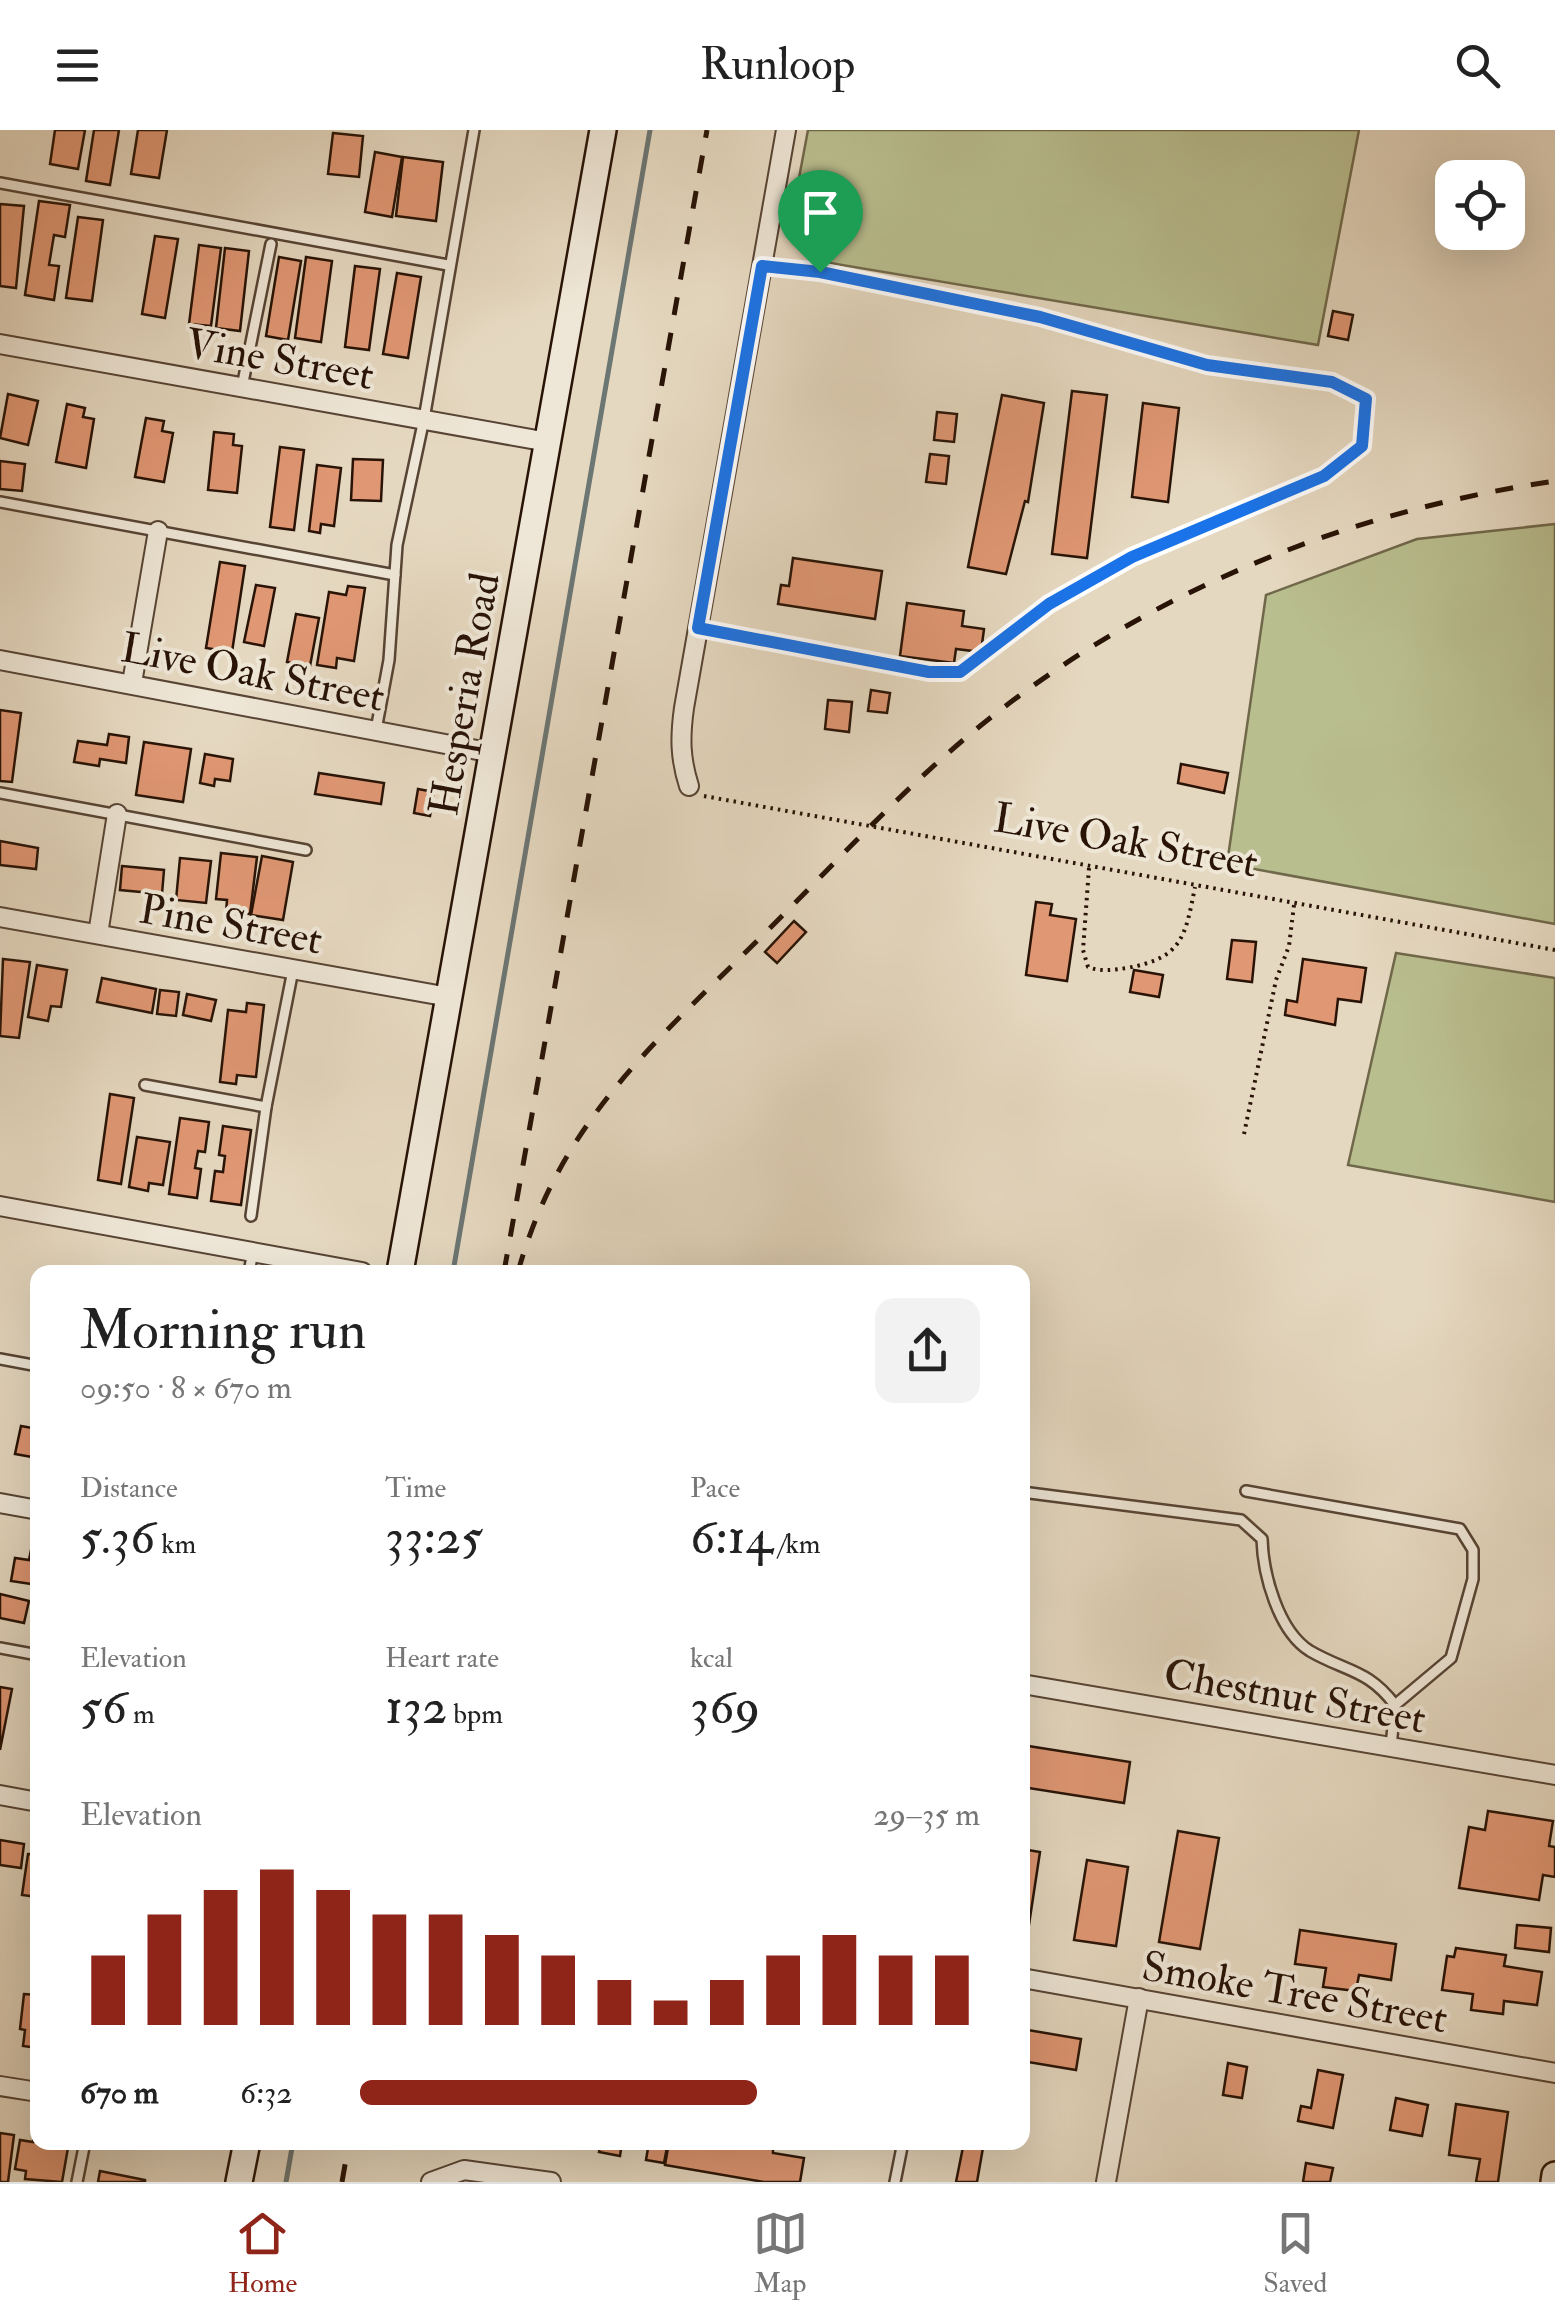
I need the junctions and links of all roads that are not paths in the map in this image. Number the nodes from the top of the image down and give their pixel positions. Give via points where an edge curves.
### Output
1 (474, 130) edge
2 (602, 130) edge
3 (786, 130) edge
4 (0, 182) edge
5 (271, 244) dead end
6 (448, 265) junction
7 (762, 266) junction
8 (0, 344) edge
9 (242, 386) junction
10 (424, 420) junction
11 (548, 442) junction
12 (0, 502) edge
13 (158, 531) junction
14 (394, 575) junction
15 (698, 628) junction
16 (0, 660) edge
17 (132, 683) junction
18 (376, 730) junction
19 (493, 753) junction
20 (690, 786) road end
21 (0, 794) edge
22 (117, 814) junction
23 (306, 850) dead end
24 (0, 917) edge
25 (98, 934) junction
26 (293, 970) junction
27 (450, 998) junction
28 (145, 1084) dead end
29 (266, 1107) junction
30 (0, 1206) edge
31 (252, 1216) dead end
32 (253, 1252) junction
33 (250, 1265) edge
34 (324, 1265) edge
35 (401, 1265) edge
36 (0, 1359) edge
37 (30, 1365) edge
38 (1246, 1490) dead end
39 (1030, 1493) edge
40 (0, 1503) edge
41 (30, 1509) edge
42 (0, 1648) edge
43 (30, 1654) edge
44 (1030, 1685) edge
45 (1395, 1705) junction
46 (1392, 1747) junction
47 (1555, 1775) edge
48 (0, 1795) edge
49 (30, 1801) edge
50 (1030, 1979) edge
51 (1139, 1998) junction
52 (1555, 2073) edge
53 (0, 2086) edge
54 (30, 2091) edge
55 (83, 2150) edge
56 (245, 2150) edge
57 (901, 2150) edge
58 (437, 2179) edge
59 (77, 2182) edge
60 (240, 2182) edge
61 (551, 2182) edge
62 (895, 2182) edge
63 (1106, 2182) edge

1 - 6 lane
2 - 11 main road, Hesperia Road
3 - 7 street
4 - 6 lane
5 - 9 lane
6 - 10 lane
7 - 15 street
7 - 15 lane via 1040,317 1207,365 1332,382 1366,399 1362,446 1324,476 1132,557 1049,604 960,672 929,672
8 - 9 street, Vine Street
9 - 10 street, Vine Street
10 - 11 street, Vine Street
10 - 14 lane
11 - 19 main road, Hesperia Road
12 - 13 lane
13 - 14 lane
13 - 17 street
14 - 18 lane
15 - 20 street via 680,740
16 - 17 street, Live Oak Street
17 - 18 street, Live Oak Street
18 - 19 street, Live Oak Street
19 - 27 main road, Hesperia Road
21 - 22 lane
22 - 23 lane
22 - 25 street
24 - 25 street, Pine Street
25 - 26 street, Pine Street
26 - 27 street, Pine Street
26 - 29 lane
27 - 35 main road, Hesperia Road
28 - 29 lane
29 - 31 lane
30 - 32 street
32 - 33 lane
32 - 34 street
36 - 37 lane
38 - 45 lane via 1460,1529 1473,1550 1473,1578 1451,1658
39 - 45 lane via 1241,1520 1262,1538 1263,1563 1292,1637 1378,1682
40 - 41 street
42 - 43 lane
44 - 46 street, Chestnut Street
45 - 46 lane
46 - 47 street, Chestnut Street
48 - 49 street
50 - 51 street, Smoke Tree Street
51 - 52 street, Smoke Tree Street
51 - 63 street
53 - 54 street
55 - 59 lane
56 - 60 main road
57 - 62 lane
58 - 61 street via 480,2170

